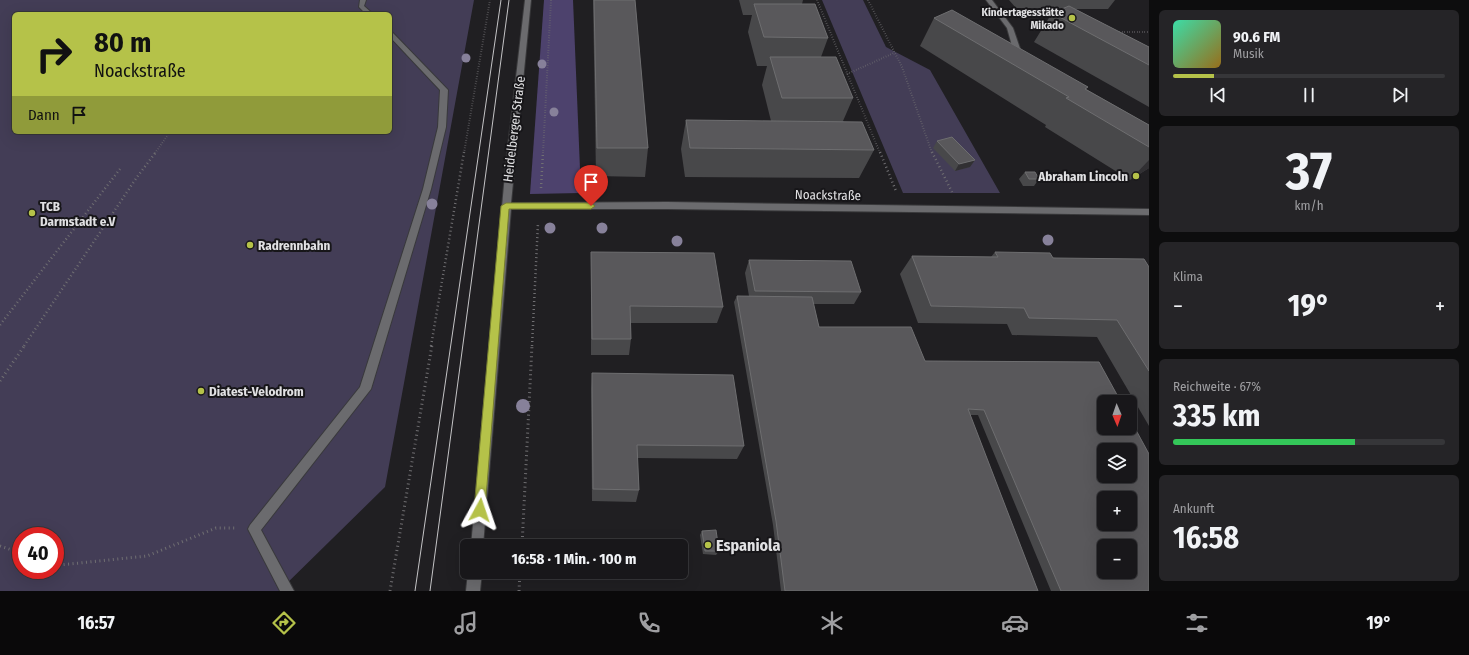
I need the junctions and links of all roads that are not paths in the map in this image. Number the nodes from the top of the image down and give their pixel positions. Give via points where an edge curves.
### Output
1 (363, 0) edge
2 (528, 0) edge
3 (989, 0) edge
4 (368, 12) edge
5 (392, 35) edge
6 (1009, 58) edge
7 (506, 206) junction
8 (1149, 212) edge
9 (478, 539) edge
10 (474, 579) edge
11 (287, 591) edge
12 (473, 591) edge

1 - 4 street via 361,6
2 - 7 street, Heidelberger Straße
3 - 6 street via 1010,28 1022,66
5 - 11 street via 444,90 442,127 427,189 365,389 254,529
7 - 8 street, Noackstraße via 727,206
7 - 9 street, Heidelberger Straße
10 - 12 street

